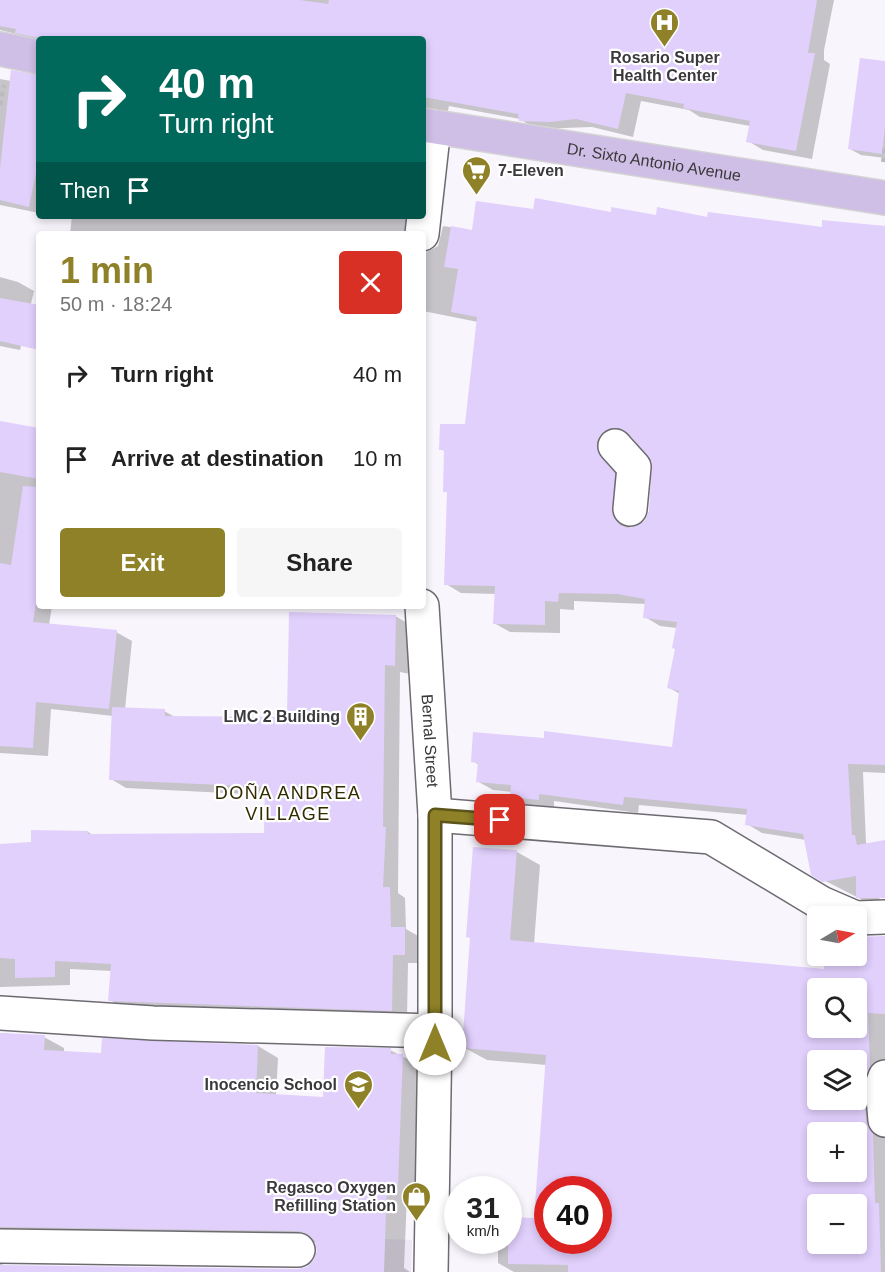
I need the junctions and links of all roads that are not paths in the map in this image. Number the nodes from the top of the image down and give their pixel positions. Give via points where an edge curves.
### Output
1 (0, 50) edge
2 (36, 56) edge
3 (429, 126) edge
4 (426, 172) edge
5 (885, 198) edge
6 (615, 446) dead end
7 (630, 509) dead end
8 (422, 609) edge
9 (435, 815) junction
10 (828, 906) edge
11 (885, 917) edge
12 (867, 918) edge
13 (0, 1013) edge
14 (435, 1031) junction
15 (885, 1077) edge
16 (885, 1120) edge
17 (0, 1246) edge
18 (298, 1250) dead end
19 (431, 1272) edge

1 - 2 main road
3 - 4 street
3 - 5 main road, Dr. Sixto Antonio Avenue
6 - 7 street via 634,467
8 - 9 street, Bernal Street
9 - 10 street via 711,837
9 - 14 street, Bernal Street
11 - 12 street
13 - 14 street via 153,1023
14 - 19 street, Bernal Street
15 - 16 street
17 - 18 street

